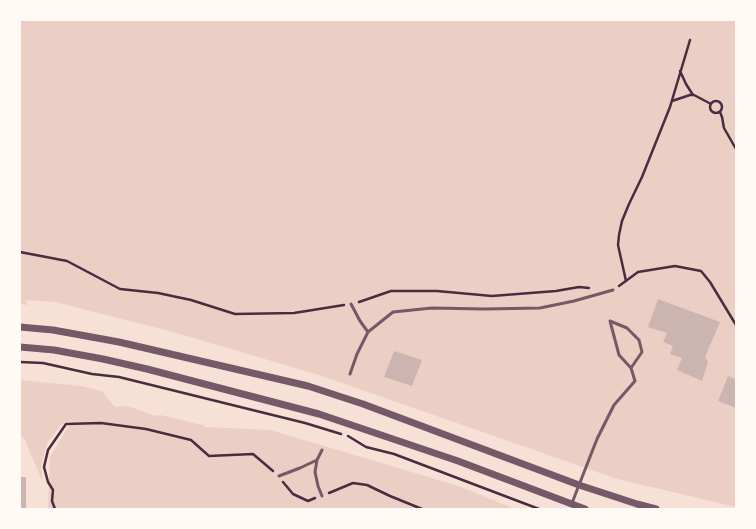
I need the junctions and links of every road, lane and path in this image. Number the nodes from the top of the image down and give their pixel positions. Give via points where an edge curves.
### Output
1 (690, 40) dead end
2 (680, 71) junction
3 (694, 95) junction
4 (672, 101) junction
5 (711, 104) junction
6 (720, 112) junction
7 (736, 149) edge
8 (20, 252) edge
9 (626, 281) junction
10 (593, 288) dead end
11 (613, 290) joint
12 (351, 304) junction
13 (736, 325) edge
14 (20, 326) edge
15 (368, 332) junction
16 (20, 347) edge
17 (20, 362) edge
18 (630, 368) junction
19 (350, 374) dead end
20 (322, 450) dead end
21 (317, 460) junction
22 (279, 476) junction
23 (579, 485) junction
24 (322, 496) junction
25 (571, 504) junction
26 (55, 509) edge
27 (422, 509) edge
28 (539, 509) edge
29 (585, 509) edge
30 (656, 509) edge

1 - 2 path
2 - 3 path
2 - 4 path
3 - 4 path
3 - 5 path
4 - 9 path via 622,221 618,245
5 - 6 path via 712,112
5 - 6 path via 714,101 720,102
6 - 7 path via 724,128
8 - 12 path via 67,262 120,288 192,300 235,314 294,313
9 - 11 path
9 - 13 path via 638,272 675,266 701,271
10 - 12 path via 580,287 492,296 437,291 391,291
11 - 15 lane via 540,308 432,308 393,312
12 - 15 lane
14 - 23 street via 119,342 308,386
15 - 19 lane
16 - 25 street via 103,359 320,414 458,461
17 - 28 path via 43,363 119,377 305,423 348,436 366,447 394,454
18 - 18 lane via 619,355 610,321 627,328 639,340 642,352
18 - 23 lane via 635,381 614,405
20 - 21 lane
21 - 22 lane
21 - 24 lane via 315,472
22 - 24 path via 293,494 308,501
22 - 26 path via 253,454 209,456 191,440 146,429 100,423 66,424 48,450 44,467 53,490 52,501
23 - 25 lane
23 - 30 street
24 - 27 path via 353,484 360,484
25 - 29 street

